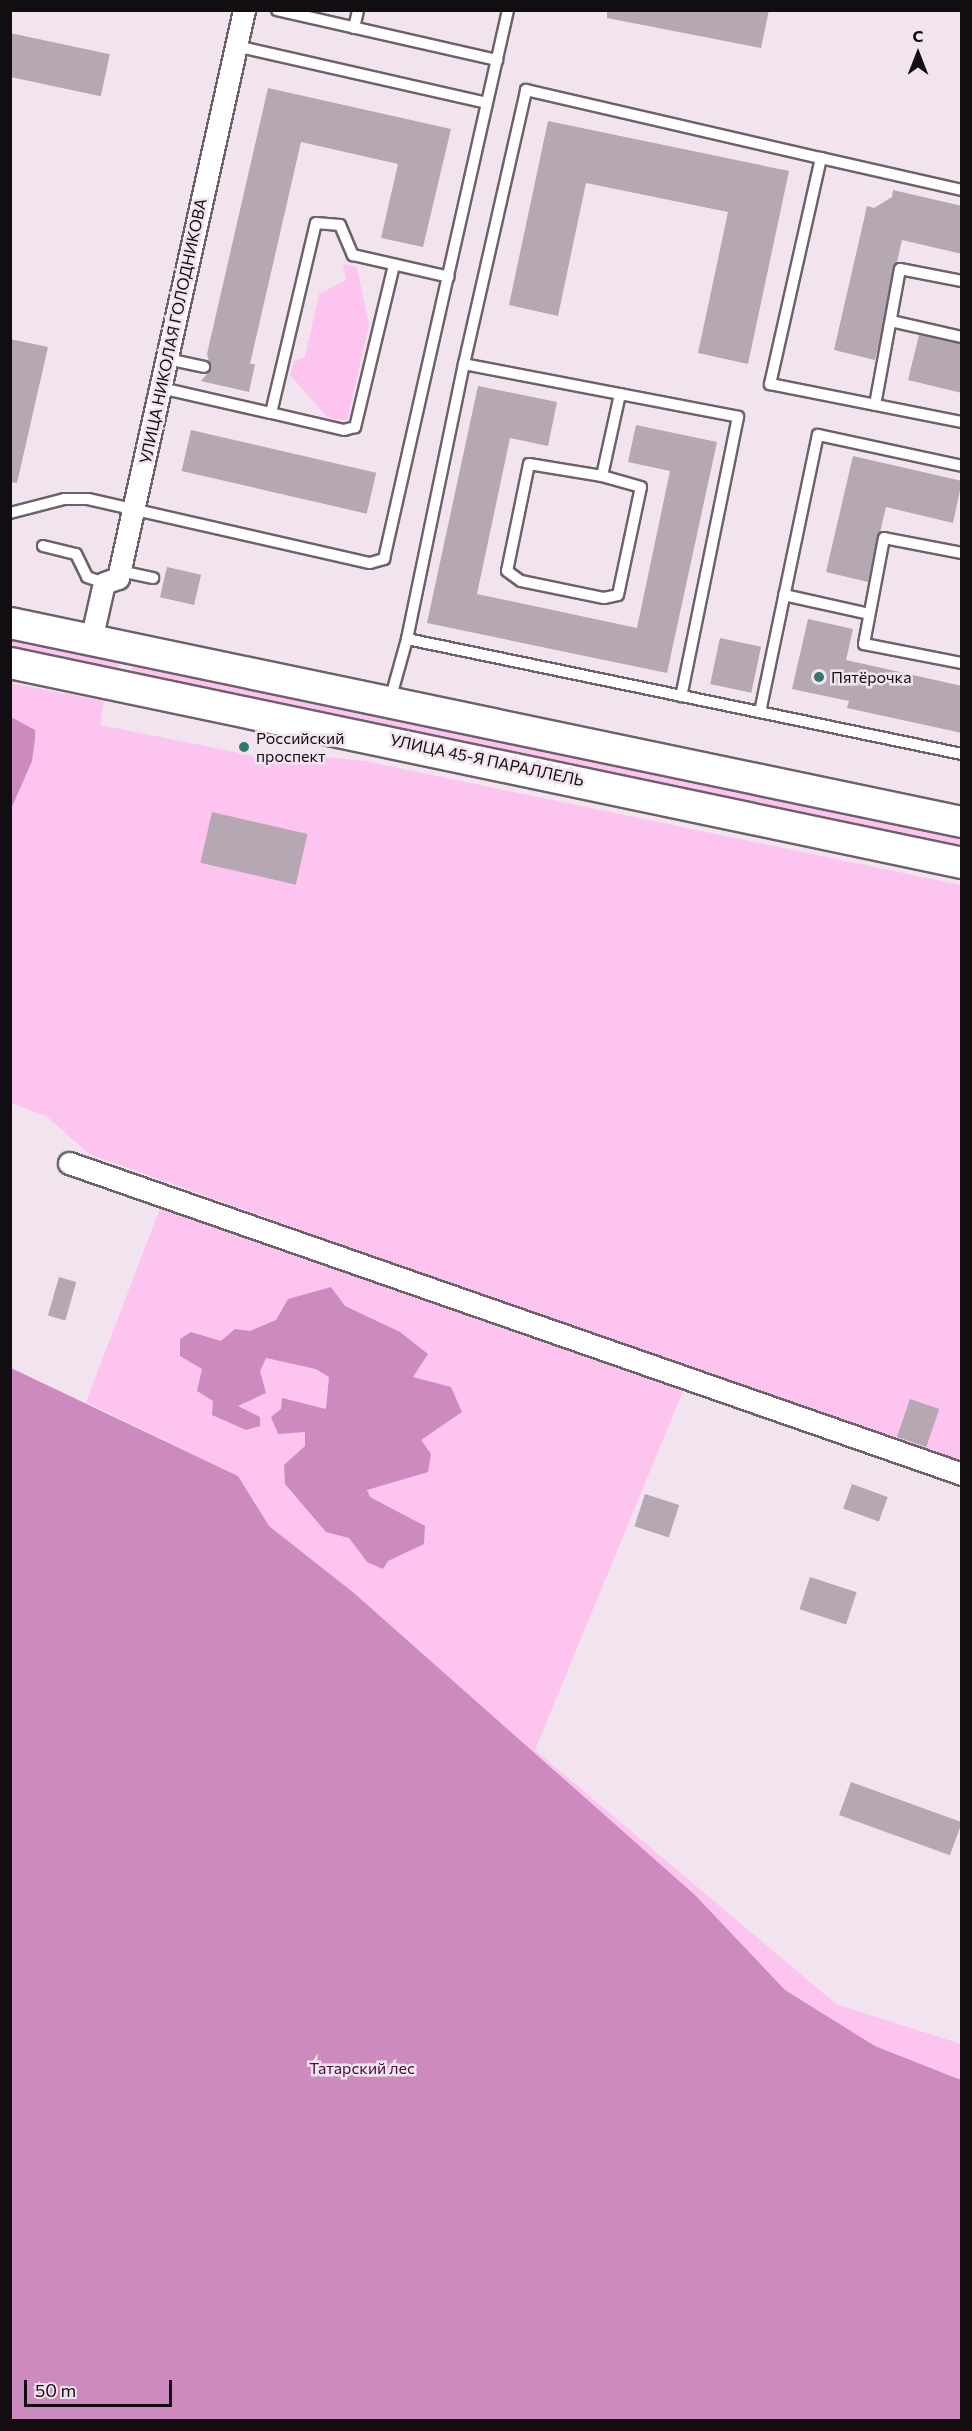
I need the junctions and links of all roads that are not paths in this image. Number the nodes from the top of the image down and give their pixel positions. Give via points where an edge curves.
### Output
1 (244, 10) edge
2 (277, 10) edge
3 (358, 10) edge
4 (508, 10) edge
5 (354, 28) junction
6 (236, 46) junction
7 (497, 60) junction
8 (487, 103) junction
9 (821, 158) junction
10 (962, 190) edge
11 (394, 265) junction
12 (449, 277) junction
13 (962, 281) edge
14 (891, 321) junction
15 (962, 337) edge
16 (167, 359) junction
17 (464, 364) junction
18 (204, 368) dead end
19 (161, 388) junction
20 (620, 394) junction
21 (874, 405) junction
22 (272, 413) junction
23 (962, 422) edge
24 (962, 466) edge
25 (602, 476) junction
26 (134, 509) junction
27 (10, 513) edge
28 (962, 538) edge
29 (43, 546) dead end
30 (960, 552) edge
31 (112, 577) junction
32 (153, 579) dead end
33 (784, 595) junction
34 (869, 614) junction
35 (10, 623) edge
36 (407, 639) junction
37 (91, 640) junction
38 (10, 663) edge
39 (962, 663) edge
40 (681, 696) junction
41 (389, 701) junction
42 (760, 712) junction
43 (962, 754) edge
44 (962, 822) edge
45 (962, 862) edge
46 (69, 1163) dead end
47 (962, 1474) edge

1 - 6 street, УЛИЦА НИКОЛАЯ ГОЛОДНИКОВА
2 - 5 lane
3 - 5 lane
4 - 7 lane
5 - 7 lane
6 - 8 lane
6 - 16 street, УЛИЦА НИКОЛАЯ ГОЛОДНИКОВА
7 - 8 lane
8 - 12 lane
9 - 10 lane
9 - 17 lane via 526,90
9 - 21 lane via 771,384
11 - 12 lane
11 - 22 lane via 355,427 344,430
11 - 22 lane via 353,255 340,225 316,223
12 - 26 lane via 384,559 370,563
13 - 14 lane via 900,268
14 - 15 lane
14 - 21 lane
16 - 18 lane
16 - 19 street, УЛИЦА НИКОЛАЯ ГОЛОДНИКОВА
17 - 20 lane
17 - 36 lane
19 - 22 lane
19 - 26 street, УЛИЦА НИКОЛАЯ ГОЛОДНИКОВА
20 - 25 lane
20 - 40 lane via 738,417
21 - 23 lane
24 - 33 lane via 818,435
25 - 25 lane via 641,488 618,595 604,598 521,581 507,571 529,464
26 - 27 lane via 75,498
26 - 31 street, УЛИЦА НИКОЛАЯ ГОЛОДНИКОВА
28 - 30 lane
29 - 31 lane via 76,554 87,577
30 - 34 lane via 884,538
31 - 32 lane
31 - 37 street, УЛИЦА НИКОЛАЯ ГОЛОДНИКОВА
33 - 34 lane
33 - 42 lane
34 - 39 lane via 864,644
35 - 37 main road
36 - 40 lane
36 - 41 lane
37 - 41 main road
38 - 45 main road, УЛИЦА 45-Я ПАРАЛЛЕЛЬ
40 - 42 lane
41 - 44 main road
42 - 43 lane
46 - 47 street

